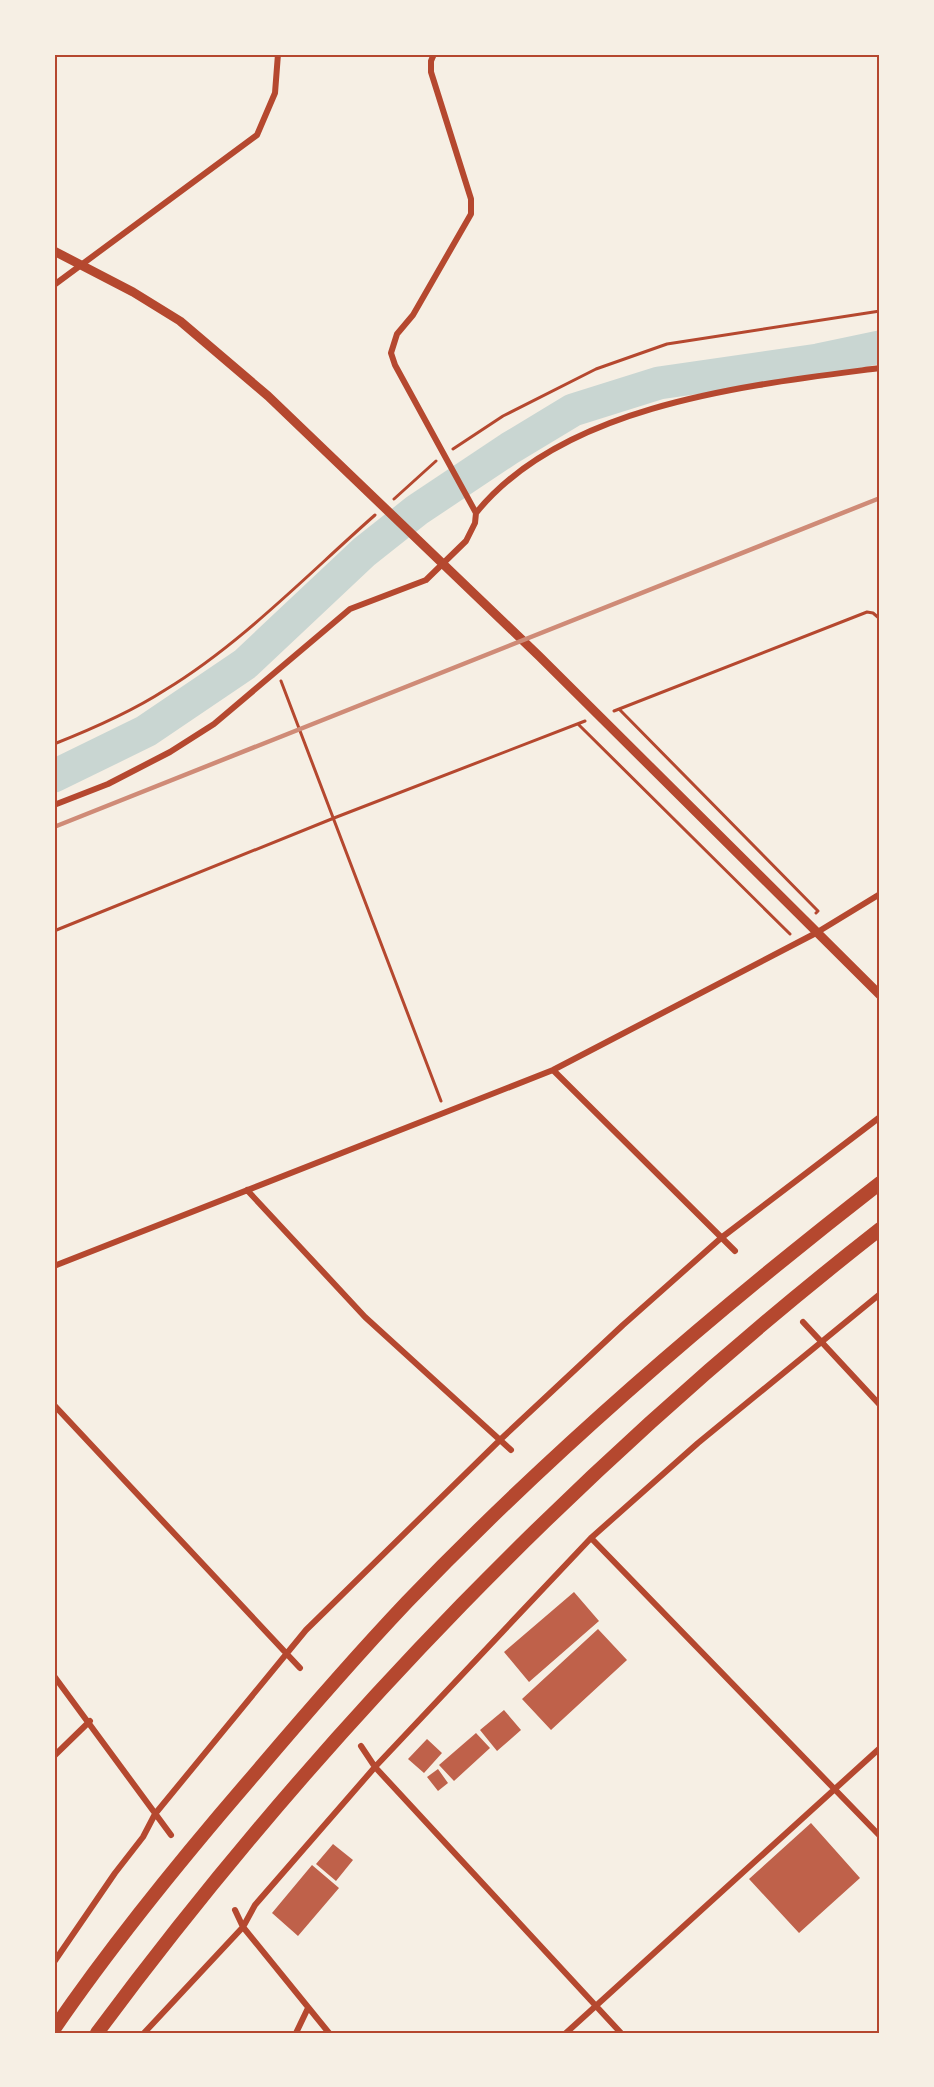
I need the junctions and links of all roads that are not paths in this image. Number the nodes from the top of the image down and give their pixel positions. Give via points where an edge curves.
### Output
1 (278, 54) edge
2 (434, 54) edge
3 (54, 251) edge
4 (82, 266) junction
5 (54, 285) edge
6 (880, 368) edge
7 (476, 513) junction
8 (54, 806) edge
9 (880, 894) edge
10 (816, 933) junction
11 (880, 995) edge
12 (553, 1070) junction
13 (880, 1117) edge
14 (880, 1183) edge
15 (247, 1190) junction
16 (880, 1229) edge
17 (721, 1238) junction
18 (735, 1251) dead end
19 (54, 1266) edge
20 (880, 1294) edge
21 (802, 1322) dead end
22 (820, 1342) junction
23 (54, 1405) edge
24 (880, 1405) edge
25 (501, 1439) junction
26 (511, 1450) dead end
27 (591, 1538) junction
28 (286, 1652) junction
29 (300, 1668) dead end
30 (54, 1676) edge
31 (90, 1721) junction
32 (361, 1746) dead end
33 (880, 1748) edge
34 (54, 1756) edge
35 (375, 1767) junction
36 (835, 1790) junction
37 (155, 1814) junction
38 (171, 1835) dead end
39 (880, 1836) edge
40 (236, 1910) dead end
41 (243, 1927) junction
42 (54, 1962) edge
43 (595, 2005) junction
44 (308, 2008) junction
45 (54, 2029) edge
46 (97, 2033) edge
47 (144, 2033) edge
48 (296, 2033) edge
49 (329, 2033) edge
50 (566, 2033) edge
51 (621, 2033) edge

1 - 4 street via 275,93 257,135
2 - 7 street via 431,72 471,199 471,214 413,315 397,334 391,353
3 - 4 street
4 - 5 street
4 - 10 street via 180,321 268,396 539,657
6 - 7 street via 709,394 603,426 523,468 493,492
7 - 8 street via 466,542 426,579 350,609 214,724 170,752
9 - 10 street
10 - 11 street
10 - 12 street
12 - 15 street
12 - 17 street
13 - 17 street
14 - 45 highway via 689,1338 526,1484 407,1602 134,1918
15 - 19 street
15 - 25 street via 365,1317
16 - 46 highway via 713,1367 553,1513 433,1633 247,1840
17 - 18 street
17 - 25 street
20 - 22 street
21 - 22 street
22 - 24 street
22 - 27 street
23 - 28 street
25 - 26 street
25 - 28 street
27 - 35 street
27 - 36 street
28 - 29 street
28 - 37 street
30 - 31 street
31 - 34 street
31 - 37 street
32 - 35 street
33 - 36 street
35 - 41 street via 255,1905
35 - 43 street
36 - 39 street
36 - 43 street
37 - 38 street
37 - 42 street via 143,1837
40 - 41 street
41 - 44 street
41 - 47 street
43 - 50 street
43 - 51 street
44 - 48 street
44 - 49 street

